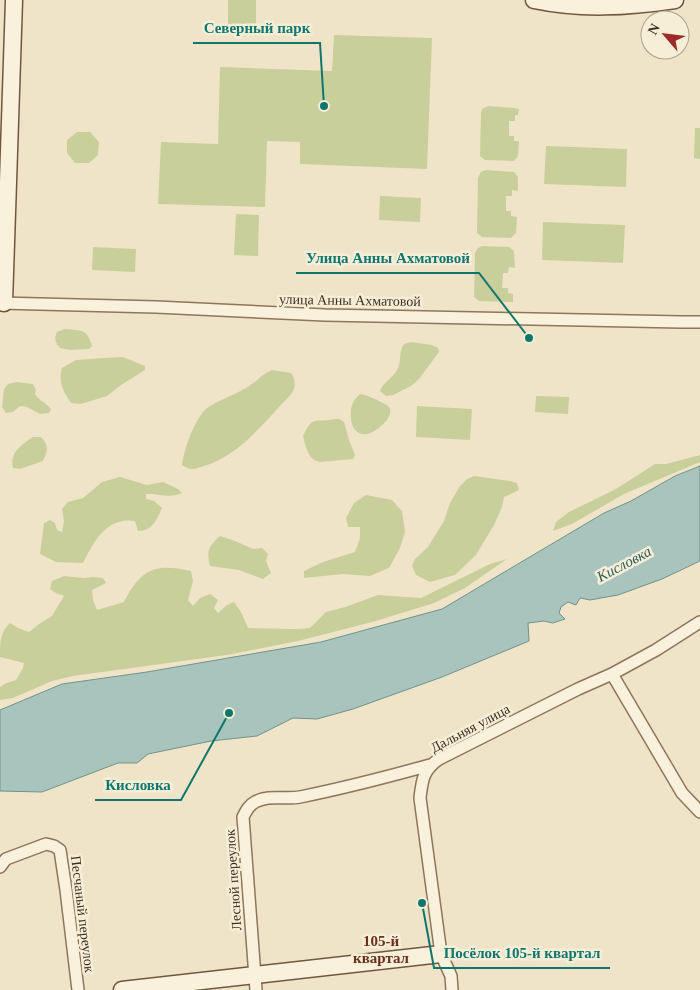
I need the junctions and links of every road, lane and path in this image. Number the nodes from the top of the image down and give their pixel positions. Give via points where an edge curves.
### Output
1 (14, 0) edge
2 (534, 0) edge
3 (674, 0) edge
4 (2, 303) edge
5 (700, 322) edge
6 (700, 622) edge
7 (612, 674) junction
8 (430, 765) junction
9 (700, 812) edge
10 (0, 867) edge
11 (441, 954) junction
12 (255, 982) edge
13 (78, 990) edge
14 (122, 990) edge
15 (452, 990) edge

1 - 4 street
2 - 3 street via 603,6
4 - 5 street, улица Анны Ахматовой via 325,316
6 - 7 street, Дальняя улица
7 - 8 street, Дальняя улица via 578,688
7 - 9 street via 682,793
8 - 11 street, Дальняя улица via 420,798
8 - 12 street, Лесной переулок via 297,798 267,798 254,802 246,810 243,823
10 - 13 street, Песчаный переулок via 6,859 46,844 60,850
11 - 12 street
11 - 15 street, Дальняя улица via 451,976
12 - 14 street

